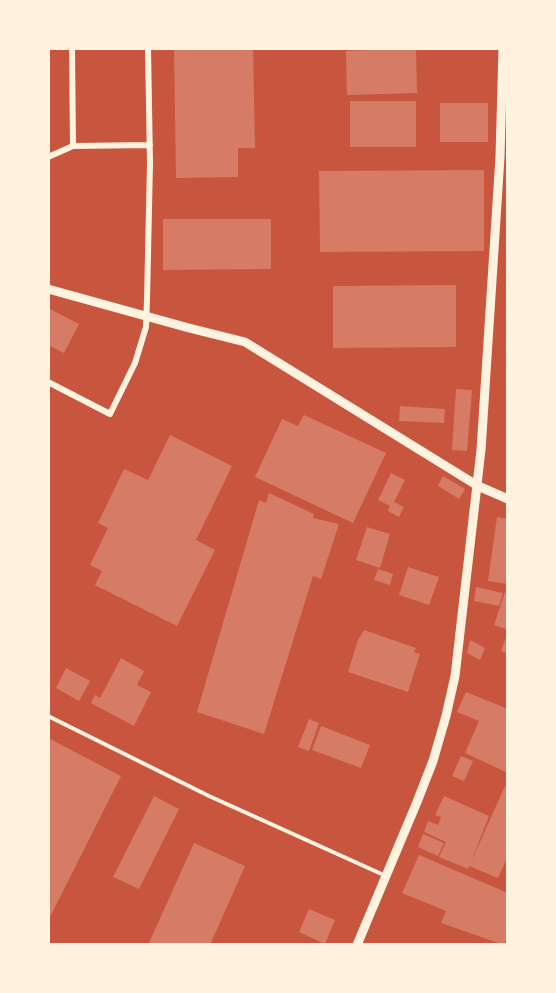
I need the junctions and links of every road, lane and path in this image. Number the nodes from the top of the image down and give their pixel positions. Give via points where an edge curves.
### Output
1 (72, 48) edge
2 (148, 48) edge
3 (503, 48) edge
4 (150, 145) junction
5 (73, 146) junction
6 (48, 157) edge
7 (48, 289) edge
8 (146, 316) junction
9 (48, 382) edge
10 (478, 486) junction
11 (508, 499) edge
12 (48, 716) edge
13 (386, 876) junction
14 (357, 945) edge

1 - 5 street
2 - 4 street
3 - 10 street via 500,157
4 - 5 street
4 - 8 street
5 - 6 street
7 - 8 street
8 - 9 street via 135,363 110,414
8 - 10 street via 245,342
10 - 11 street
10 - 13 street via 455,676 446,716 433,761
12 - 13 lane via 209,796
13 - 14 street

